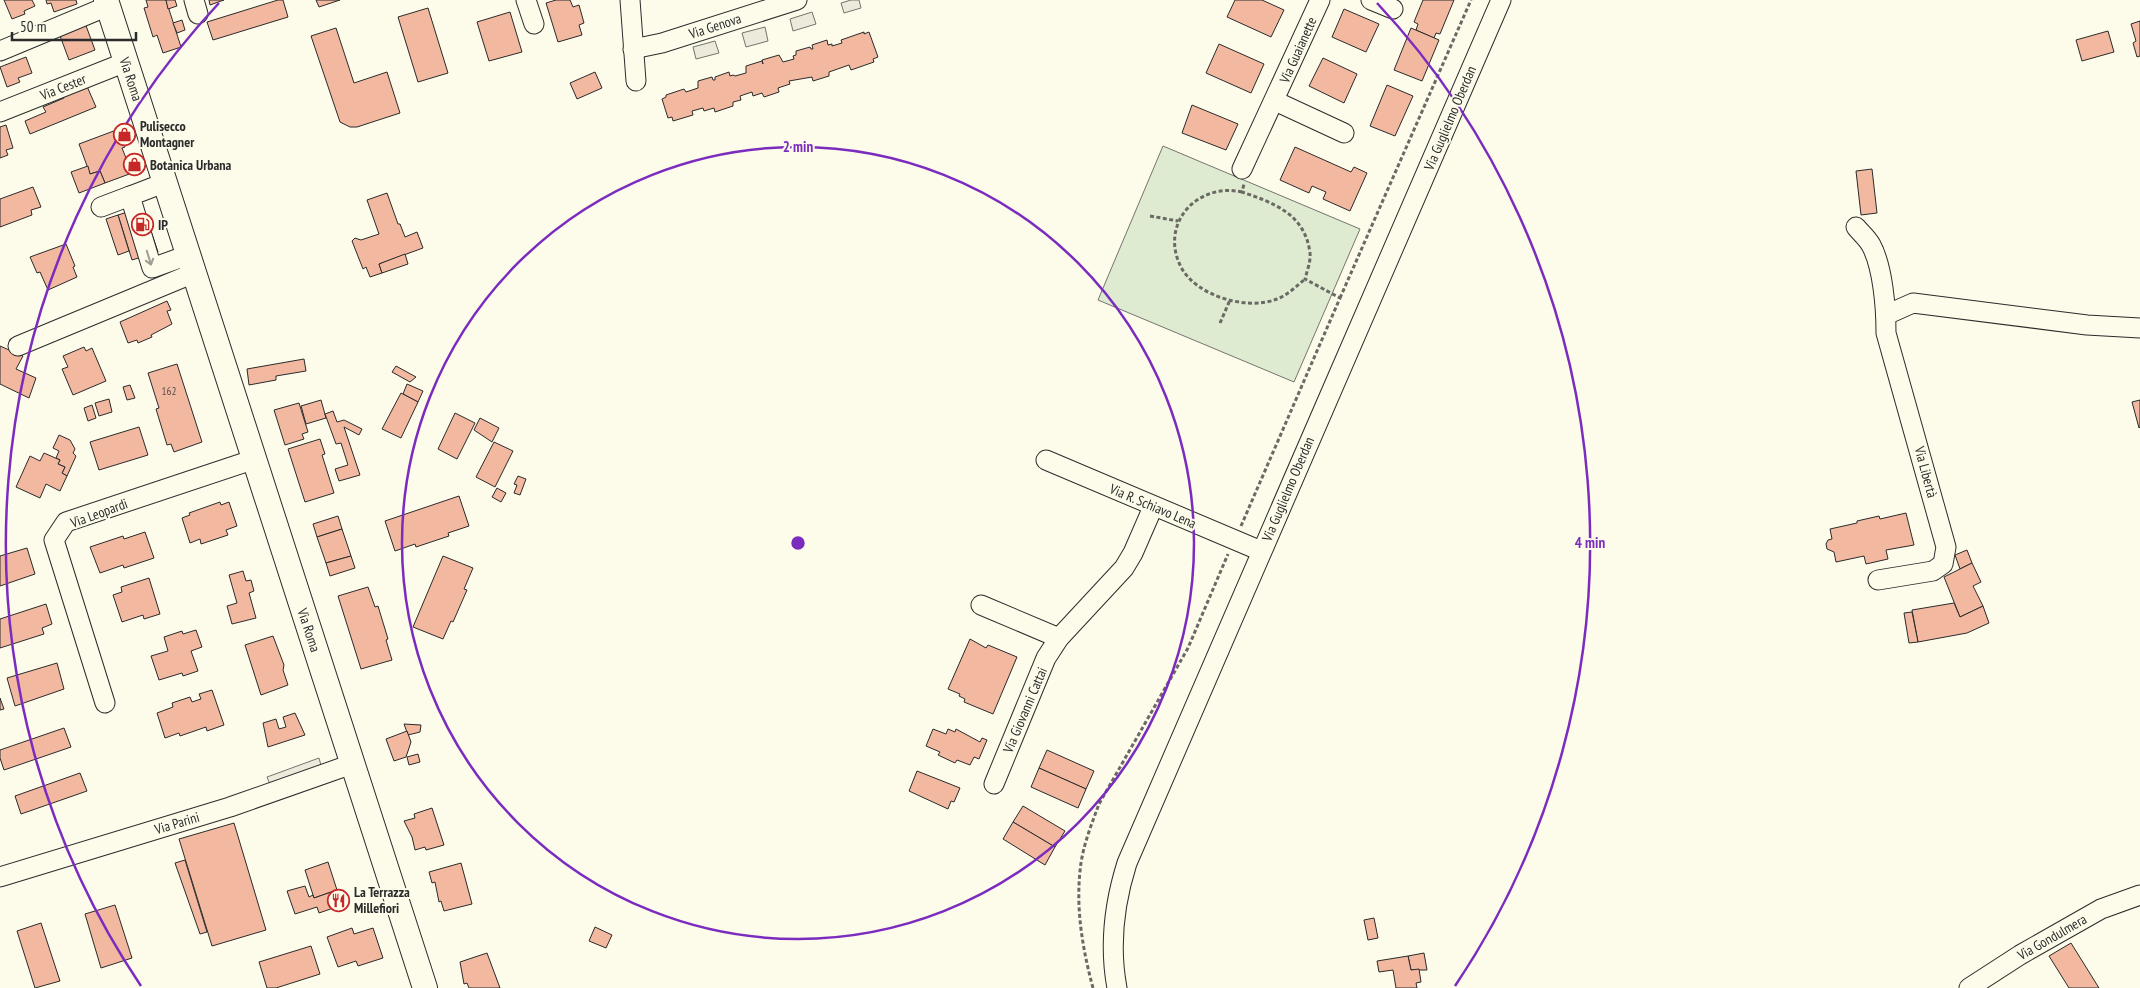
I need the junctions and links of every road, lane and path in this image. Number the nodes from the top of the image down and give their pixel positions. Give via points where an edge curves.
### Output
1 (526, 0) edge
2 (630, 0) edge
3 (797, 0) edge
4 (1320, 0) edge
5 (1371, 0) edge
6 (1471, 0) edge
7 (1501, 0) edge
8 (107, 3) edge
9 (1393, 9) dead end
10 (534, 24) dead end
11 (634, 49) junction
12 (0, 51) edge
13 (126, 62) junction
14 (636, 81) dead end
15 (1275, 101) junction
16 (0, 112) edge
17 (1344, 133) dead end
18 (1242, 169) joint
19 (164, 183) junction
20 (1242, 192) junction
21 (130, 196) junction
22 (101, 207) dead end
23 (1150, 216) dead end
24 (1178, 222) junction
25 (1856, 227) dead end
26 (191, 264) junction
27 (1305, 279) junction
28 (1340, 298) junction
29 (1230, 300) junction
30 (1886, 315) junction
31 (1220, 323) dead end
32 (2140, 328) edge
33 (18, 346) dead end
34 (255, 459) junction
35 (1046, 460) dead end
36 (1153, 506) junction
37 (1234, 541) junction
38 (1261, 551) junction
39 (1878, 580) dead end
40 (981, 605) dead end
41 (1060, 638) junction
42 (105, 703) dead end
43 (352, 764) junction
44 (994, 784) dead end
45 (0, 877) edge
46 (2140, 895) edge
47 (425, 988) edge
48 (1093, 988) edge
49 (1117, 988) edge
50 (1969, 988) edge

1 - 10 street
2 - 11 street
3 - 11 street, Via Genova
4 - 15 street, Via Guaianette
5 - 9 street
6 - 28 path
7 - 38 street, Via Guglielmo Oberdan
8 - 12 street
8 - 13 main road, Via Roma
11 - 14 street
13 - 16 street, Via Cester
13 - 19 main road, Via Roma
15 - 17 street, Via Guaianette
15 - 18 street, Via Guaianette
18 - 20 path via 1245,180
19 - 21 street
19 - 26 main road, Via Roma
20 - 24 path via 1217,191 1199,197
20 - 27 path via 1289,212 1302,229 1310,254
21 - 22 street
21 -> 26 street via 152,268
23 - 24 path
24 - 29 path via 1176,250 1182,268 1196,284
25 - 30 street, Via Libertà via 1870,244 1877,260
26 - 33 street
26 - 34 main road, Via Roma
27 - 28 path
27 - 29 path via 1277,299 1247,304
28 - 37 path
29 - 31 path
30 - 32 street via 1913,303
30 - 39 street, Via Libertà via 1886,333 1946,547 1943,564 1933,571
34 - 42 street, Via Leopardi via 66,522 54,540
34 - 43 main road, Via Roma
35 - 36 street, Via R. Schiavo Lena
36 - 37 street, Via R. Schiavo Lena
36 - 41 street, Via Giovanni Cattai via 1124,568
37 - 38 street, Via R. Schiavo Lena
37 - 48 path via 1188,648 1099,804 1089,831 1081,862 1079,889 1082,944
38 - 49 street, Via Guglielmo Oberdan via 1118,890 1114,919
40 - 41 street
41 - 44 street, Via Giovanni Cattai via 1046,658
43 - 45 street, Via Parini via 230,807
43 - 47 main road, Via Roma
46 - 50 street, Via Gondulmera via 2101,909

